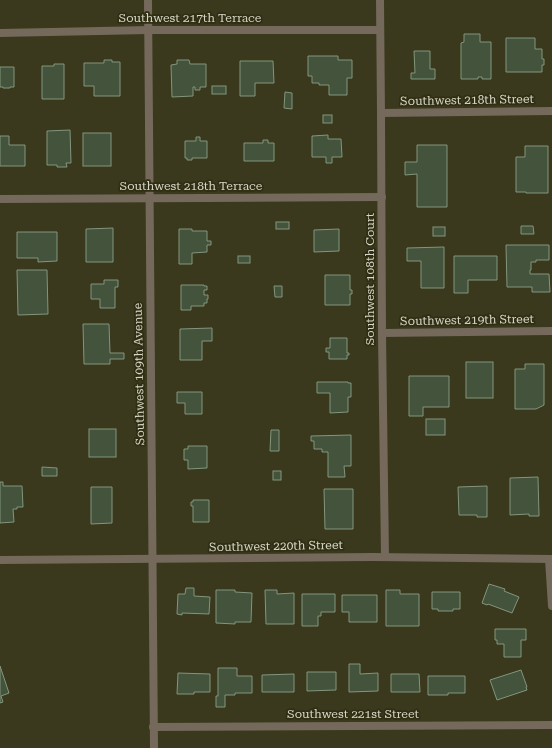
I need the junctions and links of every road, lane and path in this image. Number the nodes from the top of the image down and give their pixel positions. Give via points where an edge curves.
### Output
1 (148, 0) edge
2 (380, 0) edge
3 (148, 30) junction
4 (380, 30) junction
5 (0, 33) edge
6 (552, 111) edge
7 (381, 113) junction
8 (382, 197) junction
9 (149, 198) junction
10 (0, 199) edge
11 (552, 331) edge
12 (382, 333) junction
13 (385, 557) junction
14 (153, 559) junction
15 (550, 559) edge
16 (0, 560) edge
17 (552, 606) edge
18 (552, 725) edge
19 (153, 727) junction
20 (154, 748) edge

1 - 3 street, Southwest 109th Avenue
2 - 4 street, Southwest 108th Court
3 - 4 street, Southwest 217th Terrace
3 - 5 street, Southwest 217th Terrace
3 - 9 street, Southwest 109th Avenue
4 - 7 street, Southwest 108th Court
6 - 7 street, Southwest 218th Street
7 - 8 street, Southwest 108th Court
8 - 9 street, Southwest 218th Terrace
8 - 12 street, Southwest 108th Court
9 - 10 street, Southwest 218th Terrace
9 - 14 street, Southwest 109th Avenue
11 - 12 street, Southwest 219th Street
12 - 13 street, Southwest 108th Court
13 - 14 street, Southwest 220th Street
13 - 15 street, Southwest 220th Street
14 - 16 street, Southwest 220th Street
14 - 19 street, Southwest 109th Avenue
15 - 17 street
18 - 19 street, Southwest 221st Street
19 - 20 street, Southwest 109th Avenue

